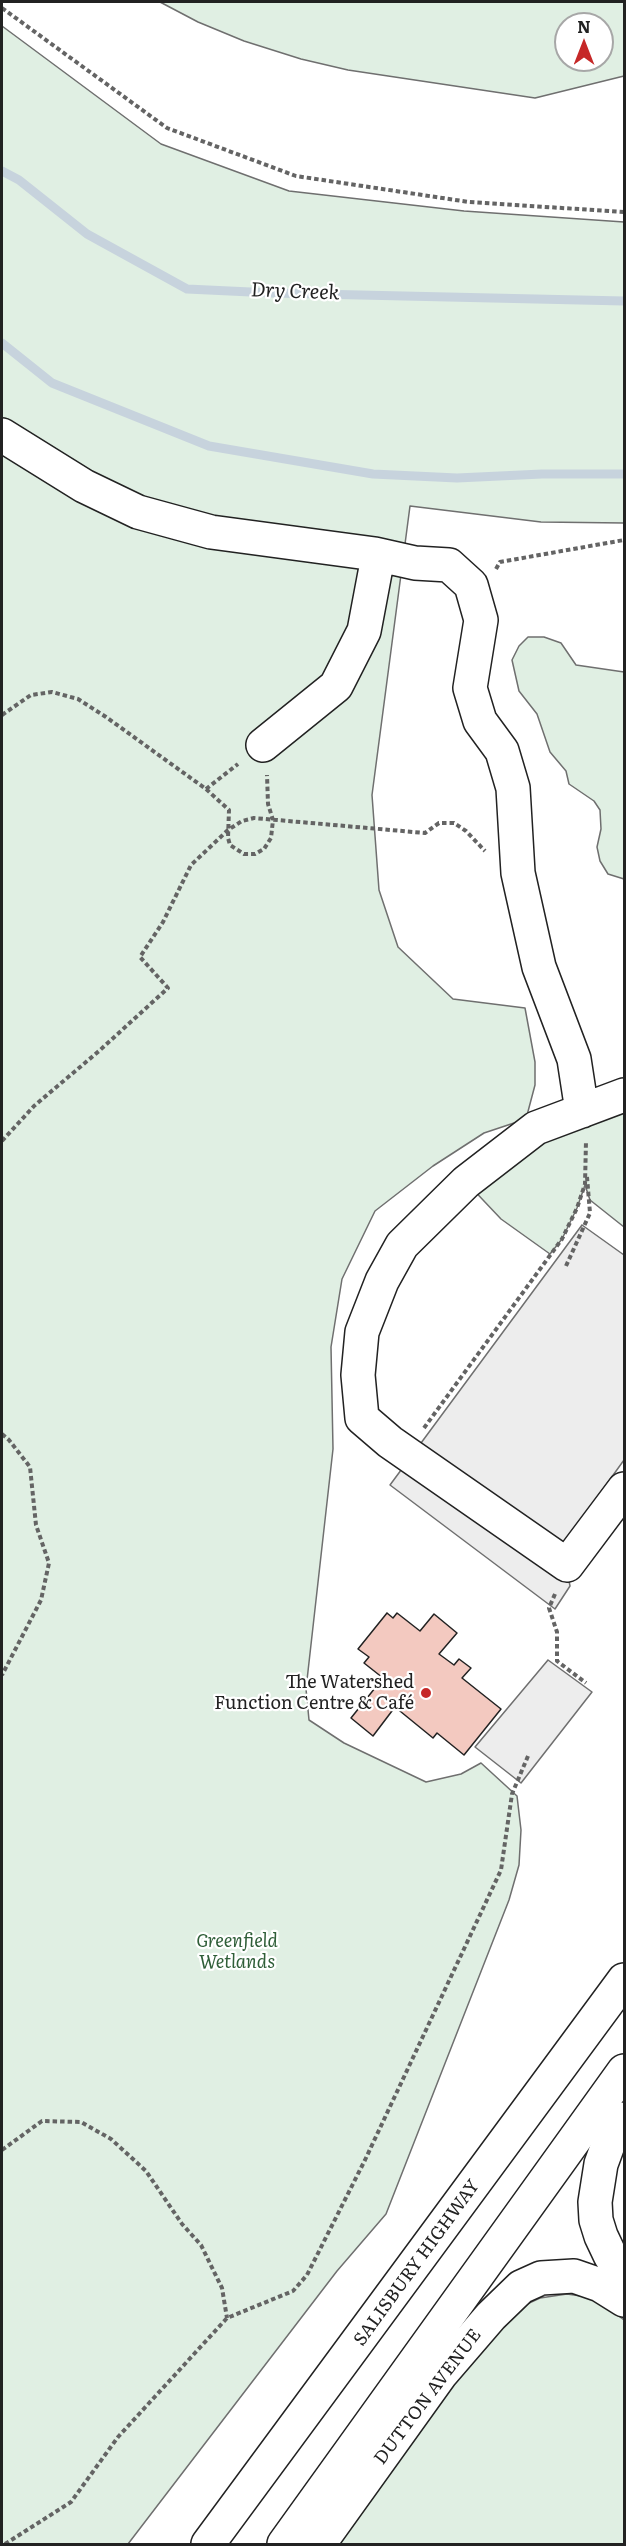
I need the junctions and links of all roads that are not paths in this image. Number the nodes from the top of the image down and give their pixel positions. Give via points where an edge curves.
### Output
1 (2, 435) edge
2 (375, 554) junction
3 (263, 745) road end
4 (624, 1095) edge
5 (582, 1111) junction
6 (624, 1489) edge
7 (624, 1980) edge
8 (624, 2071) edge
9 (624, 2119) edge
10 (624, 2276) edge
11 (624, 2300) edge
12 (297, 2540) edge
13 (208, 2544) edge

1 - 2 main road via 84,486 138,512 211,532
2 - 3 main road via 377,562 364,631 336,686
2 - 5 main road via 415,563 449,565 471,585 481,620 470,688 480,721 502,751 513,788 518,873 539,967 574,1059
4 - 5 main road
5 - 6 main road via 536,1128 466,1182 402,1245 382,1281 362,1332 358,1375 362,1418 567,1565
7 - 13 main road, SALISBURY HIGHWAY
8 - 12 main road
9 - 10 main road via 601,2164 595,2202 602,2236
11 - 12 main road, DUTTON AVENUE via 600,2285 574,2276 542,2278 521,2287 491,2316

